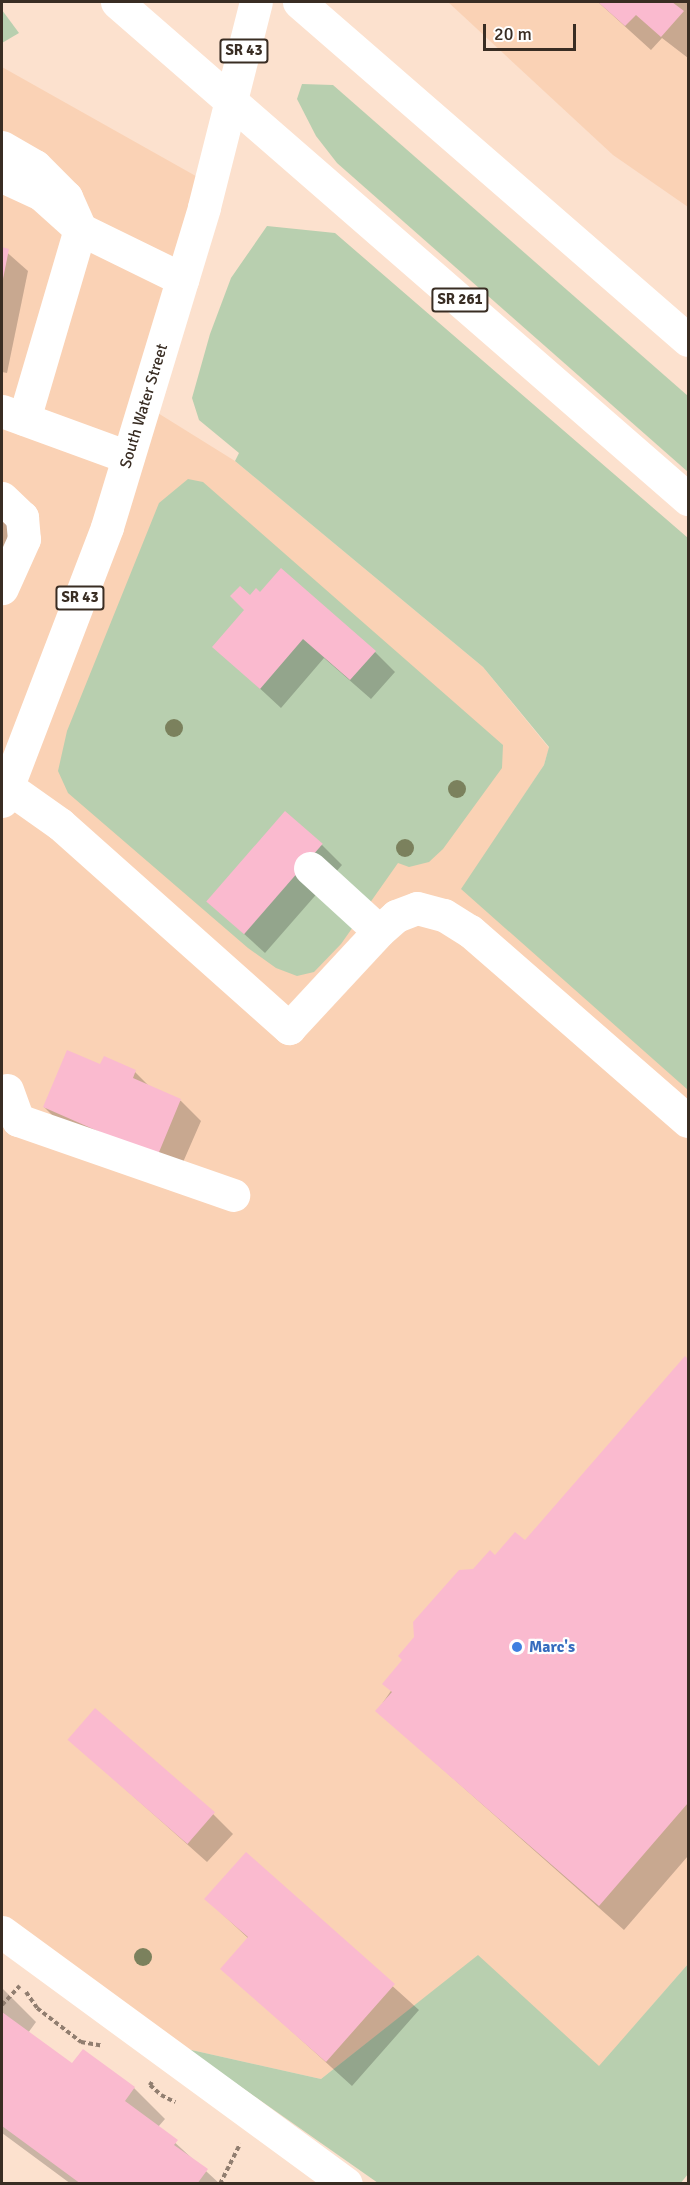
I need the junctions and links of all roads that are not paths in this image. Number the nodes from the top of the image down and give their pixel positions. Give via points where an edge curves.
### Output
1 (117, 2) edge
2 (256, 2) edge
3 (300, 2) edge
4 (232, 101) junction
5 (2, 147) edge
6 (2, 176) edge
7 (80, 229) junction
8 (182, 279) junction
9 (688, 340) edge
10 (13, 415) edge
11 (129, 457) junction
12 (2, 498) edge
13 (688, 499) edge
14 (2, 588) edge
15 (3, 790) edge
16 (310, 868) dead end
17 (379, 932) junction
18 (7, 1090) dead end
19 (688, 1121) edge
20 (233, 1195) dead end
21 (2, 1932) edge
22 (346, 2184) edge

1 - 4 main road, SR 261
2 - 4 main road, South Water Street / SR 43
3 - 9 main road
4 - 8 main road, South Water Street / SR 43
4 - 13 main road, SR 261
5 - 7 main road via 35,166 66,197
6 - 7 main road via 41,194
7 - 8 main road
7 - 10 main road
8 - 11 main road, South Water Street / SR 43
10 - 11 main road
11 - 15 main road, South Water Street / SR 43 via 107,527
12 - 14 main road via 22,517 24,538
15 - 17 main road via 60,824 289,1028
16 - 17 main road
17 - 19 main road via 396,916 417,908 444,915 470,931
18 - 20 main road via 18,1120
21 - 22 main road

